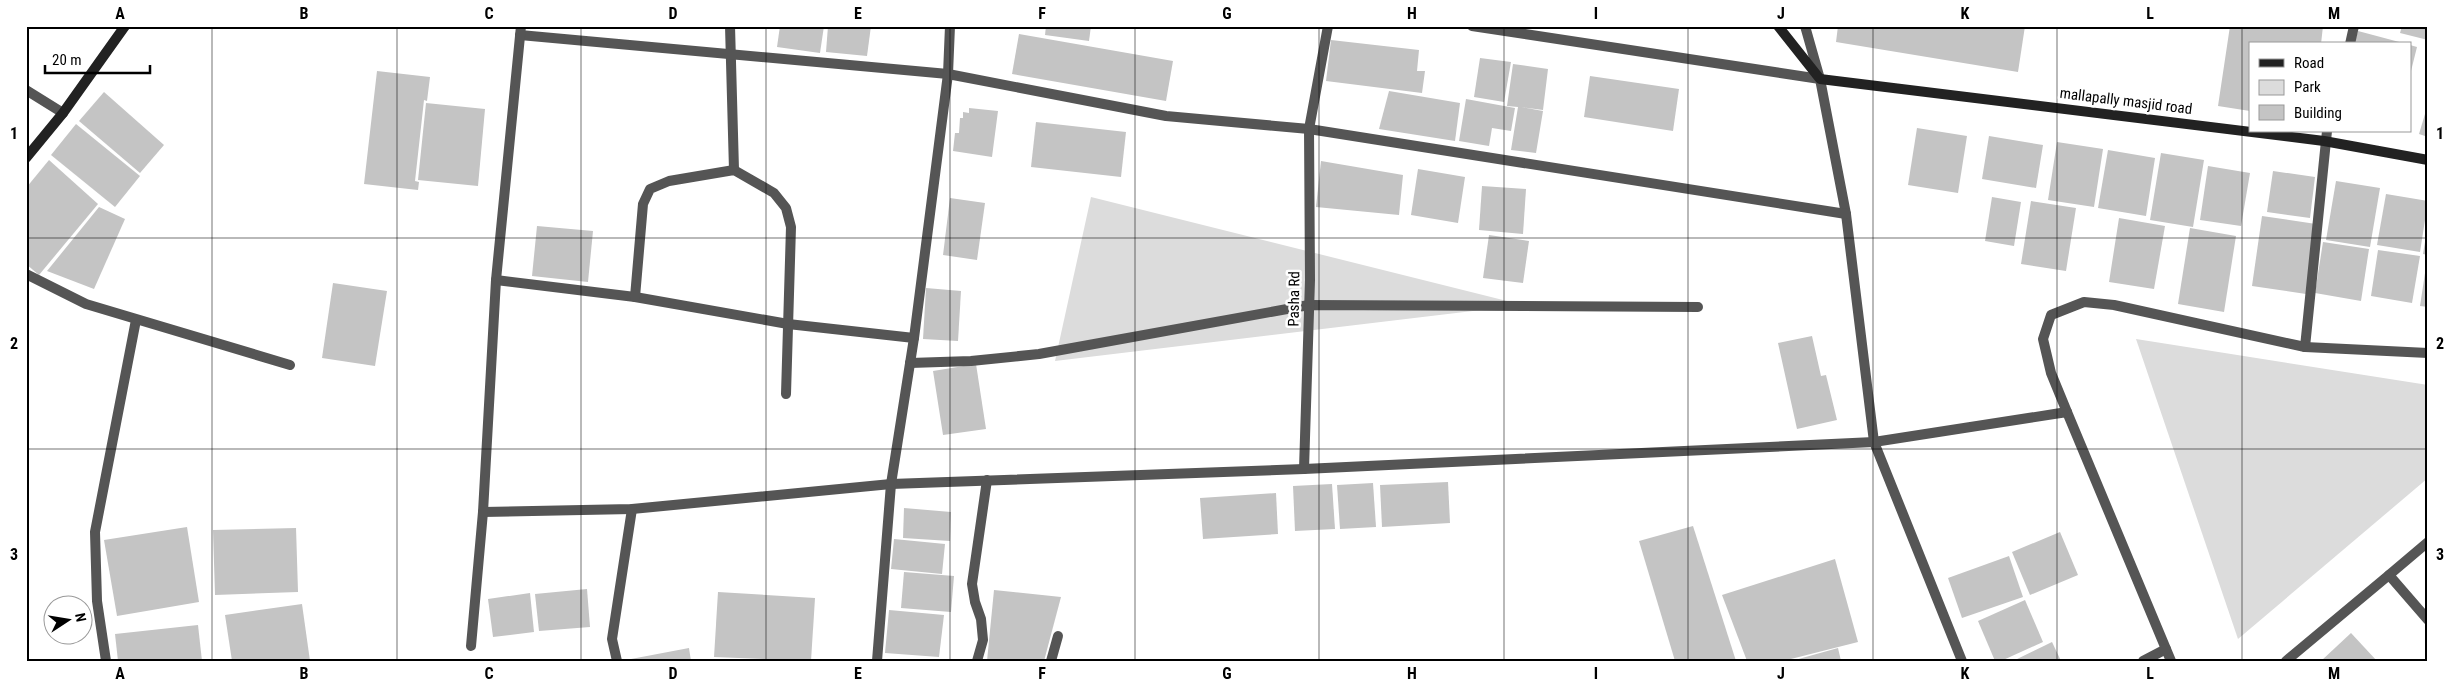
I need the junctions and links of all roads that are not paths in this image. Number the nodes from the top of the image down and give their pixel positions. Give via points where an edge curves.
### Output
1 (124, 26) edge
2 (730, 26) edge
3 (950, 26) edge
4 (1328, 26) edge
5 (1472, 26) edge
6 (1778, 26) edge
7 (1805, 26) edge
8 (2354, 26) edge
9 (520, 31) edge
10 (1528, 31) edge
11 (2350, 42) edge
12 (729, 53) junction
13 (948, 74) junction
14 (1820, 79) junction
15 (26, 90) edge
16 (63, 113) junction
17 (2249, 127) edge
18 (1309, 129) junction
19 (2290, 132) edge
20 (2325, 136) edge
21 (26, 158) edge
22 (2428, 160) edge
23 (734, 170) junction
24 (1846, 214) junction
25 (26, 274) edge
26 (496, 280) junction
27 (635, 297) junction
28 (1309, 305) junction
29 (1698, 307) dead end
30 (136, 320) junction
31 (788, 324) junction
32 (914, 338) junction
33 (2305, 347) junction
34 (2428, 353) edge
35 (910, 363) junction
36 (290, 365) dead end
37 (786, 394) dead end
38 (2067, 412) junction
39 (1874, 442) junction
40 (1304, 469) junction
41 (987, 480) junction
42 (891, 484) junction
43 (632, 509) junction
44 (483, 512) junction
45 (2428, 542) edge
46 (2389, 575) junction
47 (2428, 620) edge
48 (1058, 636) dead end
49 (471, 646) dead end
50 (2166, 648) junction
51 (106, 661) edge
52 (617, 661) edge
53 (877, 661) edge
54 (977, 661) edge
55 (1051, 661) edge
56 (1962, 661) edge
57 (2143, 661) edge
58 (2171, 661) edge
59 (2286, 661) edge

1 - 16 street
2 - 12 street
3 - 13 street
4 - 18 street, Pasha Rd
5 - 10 street
6 - 14 street
7 - 14 street
8 - 11 street
9 - 12 street
9 - 26 street
10 - 14 street
12 - 13 street
12 - 23 street
13 - 18 street via 1166,116
13 - 32 street
14 - 17 street, mallapally masjid road
14 - 24 street
15 - 16 street
16 - 21 street
18 - 24 street
18 - 28 street, Pasha Rd
19 - 20 street, mallapally masjid road
20 - 22 street, mallapally masjid road
20 - 33 street
23 - 27 street via 669,181 650,189 643,204
23 - 31 street via 774,193 786,208 791,227
24 - 39 street
25 - 30 street via 86,304
26 - 27 street
26 - 44 street
27 - 31 street
28 - 29 street
28 - 35 street via 1039,354
28 - 40 street, Pasha Rd
30 - 36 street
30 - 51 street via 95,532 97,601
31 - 32 street
31 - 37 street
32 - 35 street
33 - 34 street
33 - 38 street via 2114,305 2084,302 2051,314 2043,339 2051,373
35 - 42 street
38 - 39 street
38 - 50 street
39 - 40 street
39 - 56 street
40 - 41 street
41 - 42 street
41 - 54 street via 972,584 983,640
42 - 43 street
42 - 53 street
43 - 44 street
43 - 52 street via 612,639
44 - 49 street
45 - 46 street
46 - 47 street
46 - 59 street
48 - 55 street
50 - 57 street
50 - 58 street

